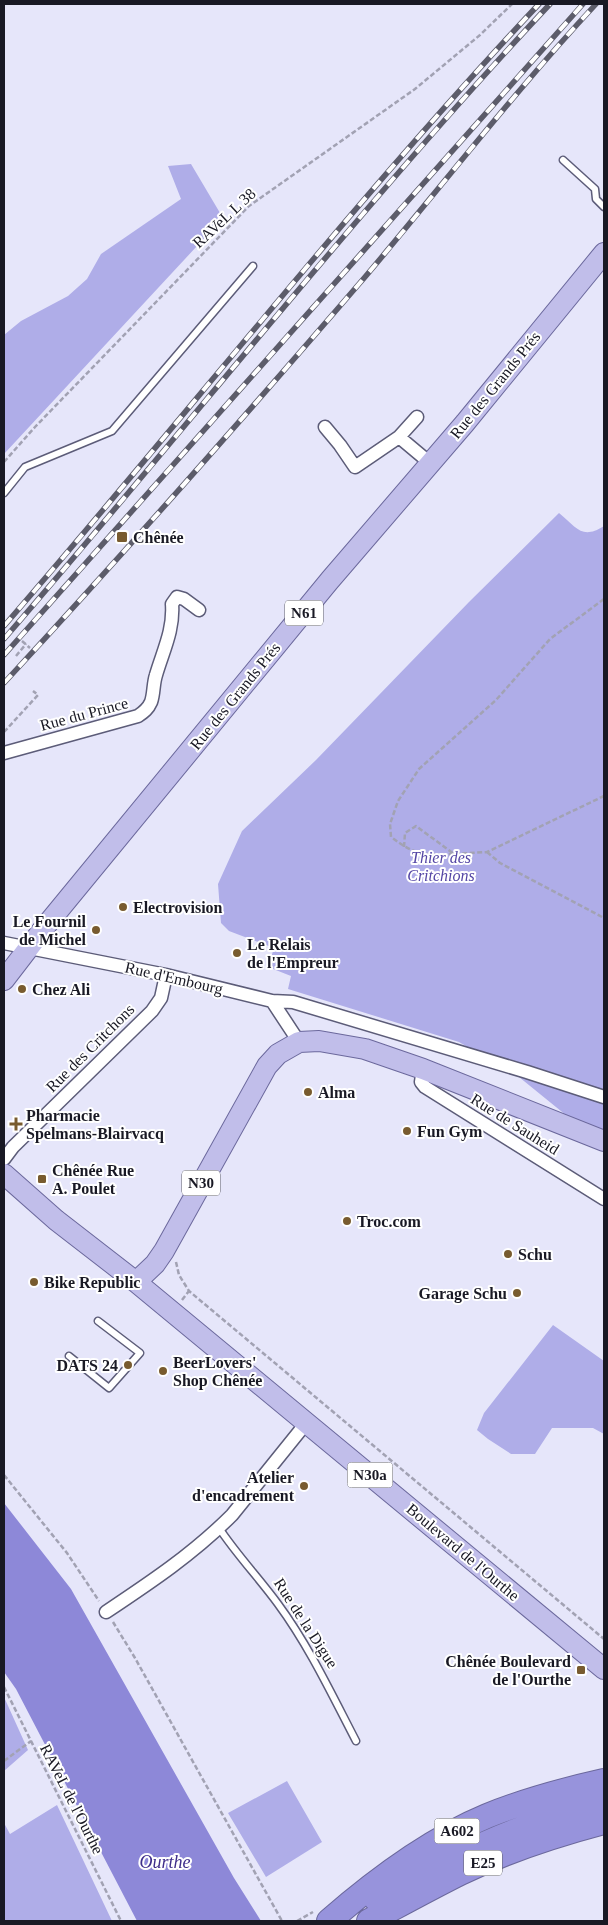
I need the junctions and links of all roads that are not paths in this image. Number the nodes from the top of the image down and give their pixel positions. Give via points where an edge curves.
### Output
1 (563, 160) dead end
2 (604, 207) edge
3 (604, 253) edge
4 (253, 266) dead end
5 (417, 417) dead end
6 (325, 427) dead end
7 (399, 437) junction
8 (430, 463) junction
9 (4, 493) edge
10 (198, 610) dead end
11 (4, 753) edge
12 (4, 943) edge
13 (28, 948) junction
14 (166, 975) junction
15 (4, 980) edge
16 (272, 1002) junction
17 (299, 1042) junction
18 (423, 1069) junction
19 (604, 1097) edge
20 (604, 1142) edge
21 (4, 1159) edge
22 (4, 1174) edge
23 (604, 1198) edge
24 (136, 1282) junction
25 (98, 1321) dead end
26 (69, 1356) dead end
27 (306, 1422) junction
28 (219, 1528) junction
29 (106, 1612) road end
30 (604, 1669) edge
31 (356, 1741) dead end
32 (604, 1781) edge
33 (604, 1804) edge
34 (604, 1822) edge
35 (320, 1917) edge
36 (334, 1921) edge
37 (369, 1921) edge

1 - 2 lane via 595,189 596,199
3 - 8 main road, Rue des Grands Prés / N61
4 - 9 lane via 112,431 25,467
5 - 7 street
6 - 7 street via 355,467
7 - 8 street
8 - 13 main road, Rue des Grands Prés / N61
10 - 11 street, Rue du Prince via 177,597 172,604 173,618 165,651 146,711 138,716
12 - 13 street, Rue d'Embourg
13 - 14 street, Rue d'Embourg
13 - 15 main road, Rue des Grands Prés / N61
14 - 16 street, Rue d'Embourg
14 - 21 street, Rue des Critchons via 161,998 152,1011
16 - 17 street
16 - 19 street via 293,1002 330,1012
17 - 18 main road via 319,1041 373,1052
17 - 24 main road, N30 via 278,1054 267,1066 164,1251
18 - 20 main road
18 - 23 street, Rue de Sauheid via 421,1082 425,1087
22 - 24 main road, Boulevard de l'Ourthe via 56,1220
24 - 27 main road, Boulevard de l'Ourthe / N30a
25 - 26 lane via 140,1353 109,1388
27 - 28 street
27 - 30 main road, Boulevard de l'Ourthe / N30a
28 - 29 street via 182,1560
28 - 31 lane, Rue de la Digue via 278,1604 316,1664
32 - 35 highway, A602 via 544,1795 486,1816 438,1841
33 - 36 highway, E25 via 504,1835
34 - 37 highway, E25 via 562,1833 470,1869

